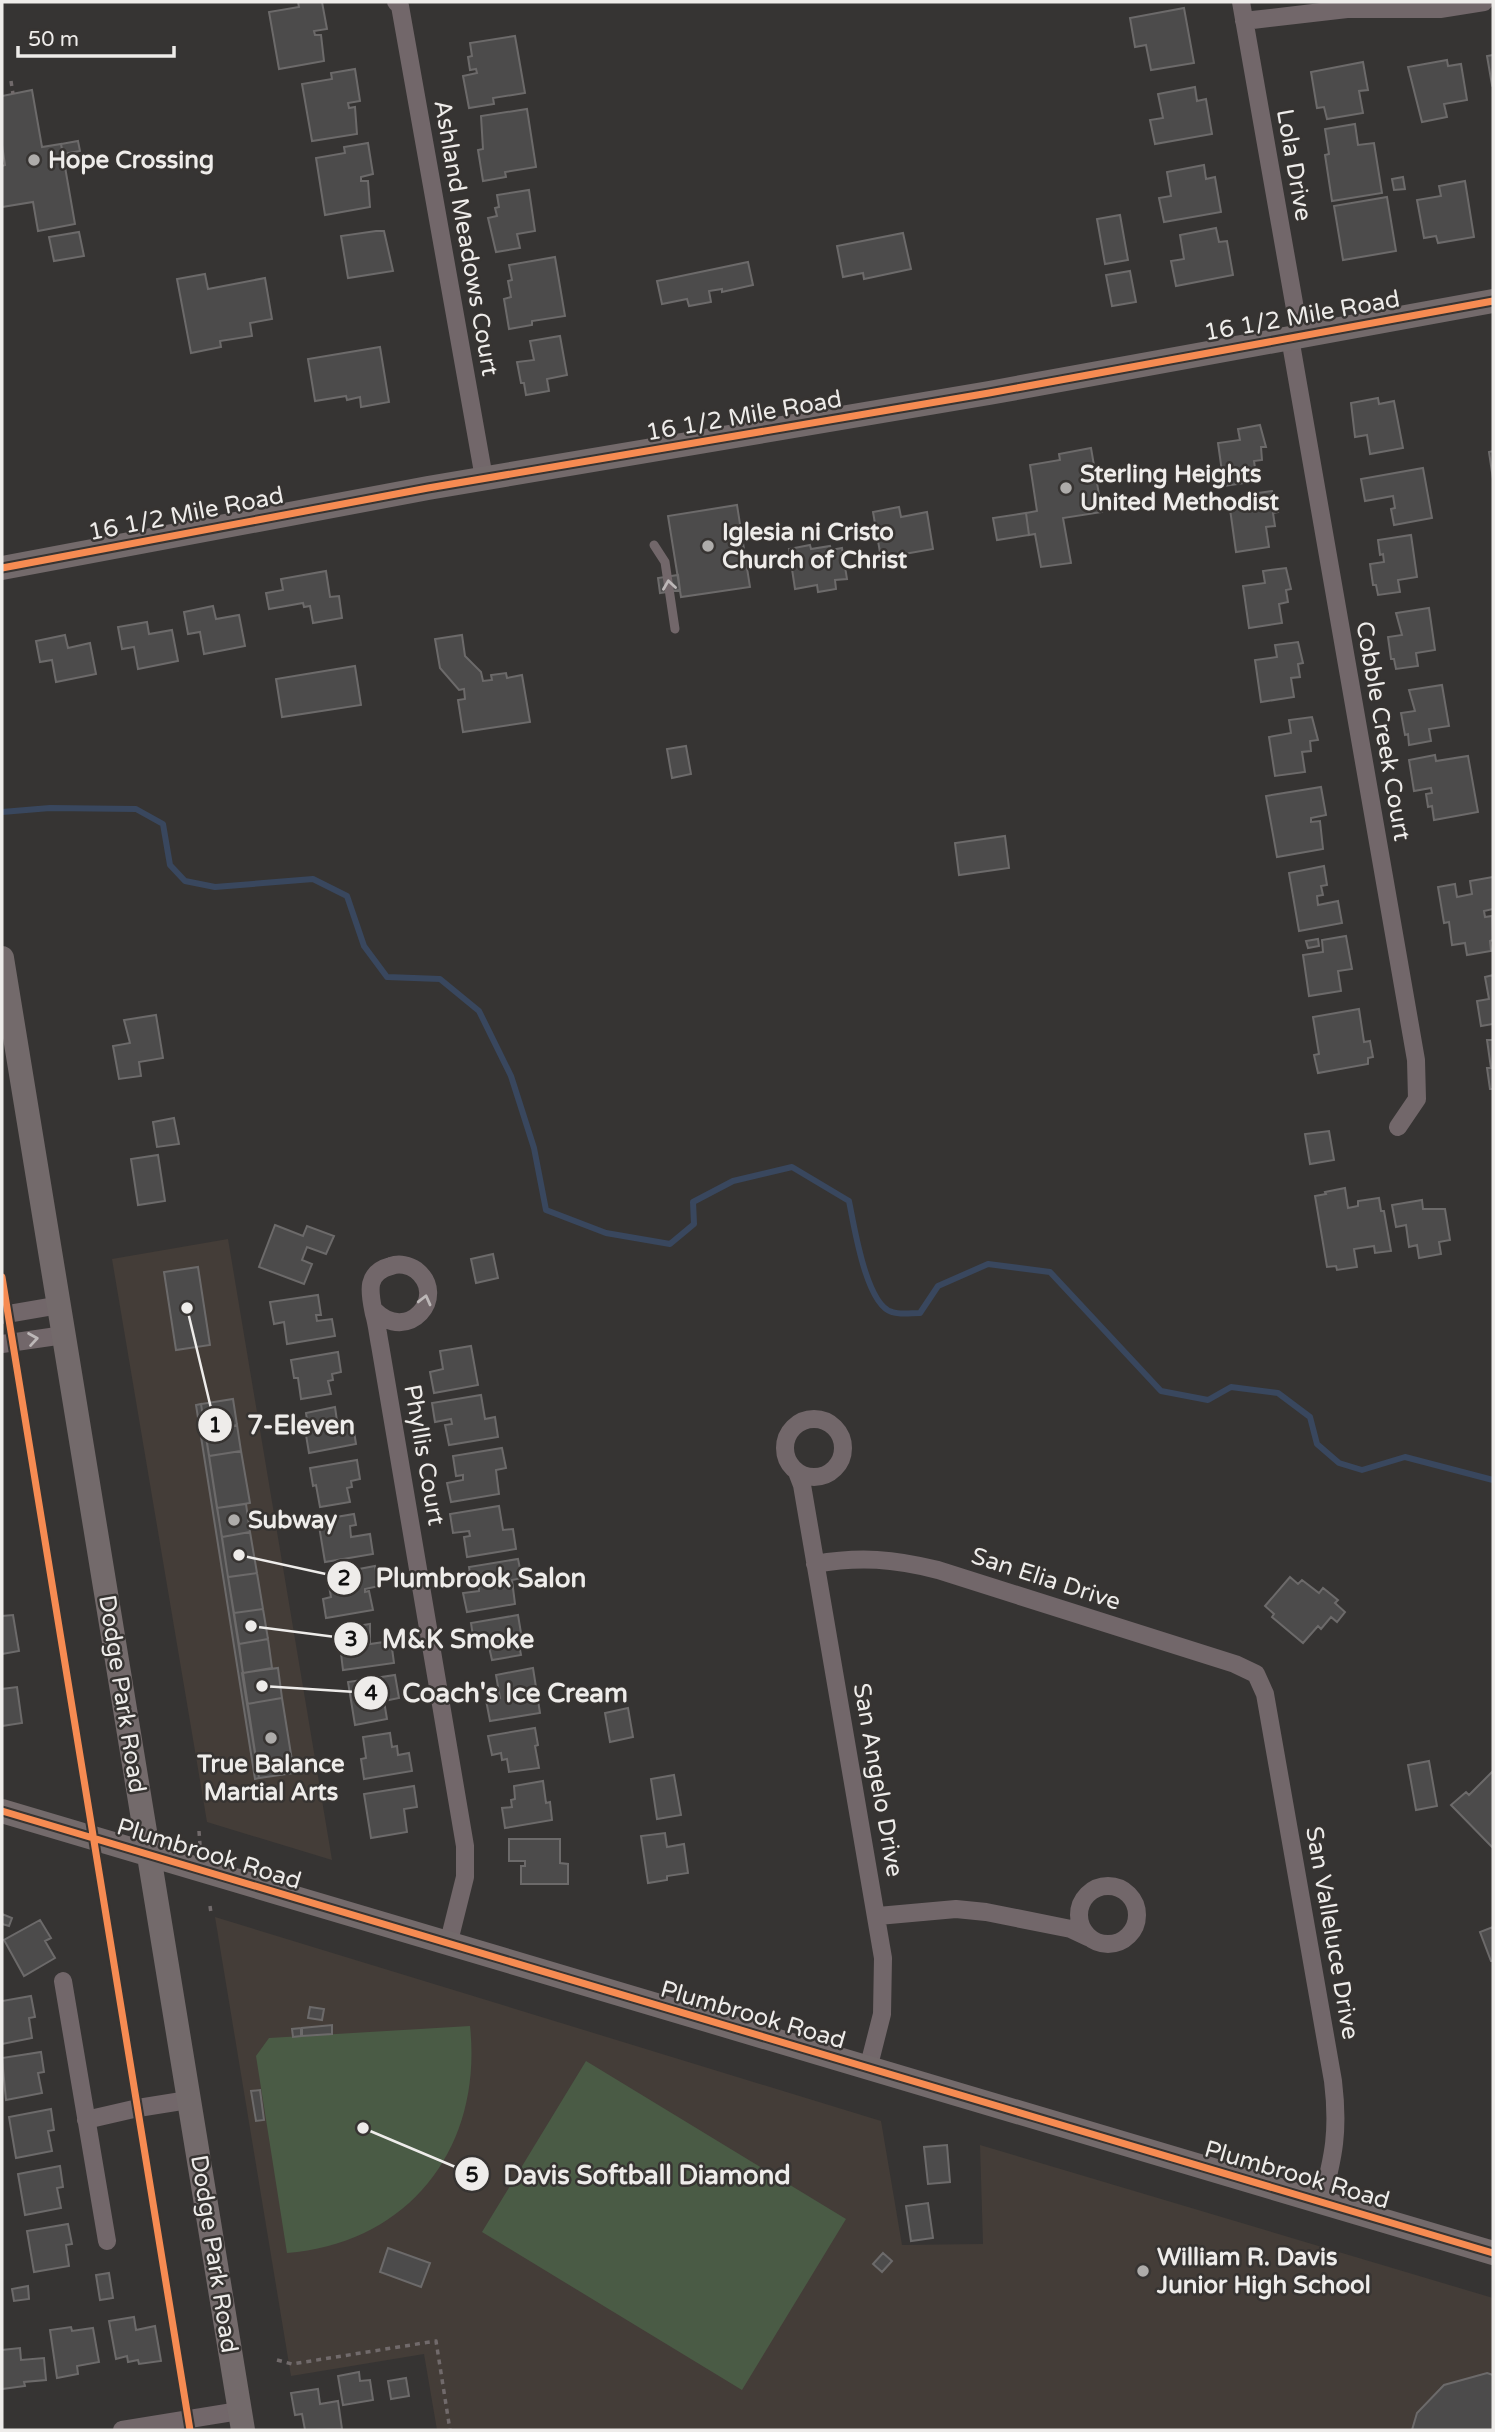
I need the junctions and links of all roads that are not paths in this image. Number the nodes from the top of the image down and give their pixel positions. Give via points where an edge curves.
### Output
1 (1241, 2) edge
2 (1484, 2) edge
3 (399, 3) edge
4 (1244, 21) junction
5 (1493, 301) edge
6 (1295, 338) junction
7 (484, 478) junction
8 (654, 545) dead end
9 (2, 568) edge
10 (675, 629) dead end
11 (2, 958) edge
12 (1398, 1127) dead end
13 (60, 1306) junction
14 (374, 1310) junction
15 (2, 1315) edge
16 (399, 1323) junction
17 (64, 1335) junction
18 (2, 1344) edge
19 (380, 1345) junction
20 (797, 1472) junction
21 (826, 1475) junction
22 (805, 1499) junction
23 (815, 1564) junction
24 (1256, 1674) joint
25 (2, 1811) edge
26 (148, 1855) junction
27 (1082, 1901) junction
28 (878, 1916) junction
29 (1053, 1926) junction
30 (1088, 1937) junction
31 (447, 1945) junction
32 (63, 1981) dead end
33 (868, 2069) junction
34 (188, 2100) junction
35 (86, 2120) junction
36 (1321, 2203) junction
37 (107, 2241) dead end
38 (1493, 2253) edge
39 (241, 2421) edge
40 (122, 2430) edge

1 - 4 street, Lola Drive
2 - 4 street via 1440,9 1347,9
3 - 7 street, Ashland Meadows Court
4 - 6 street, Lola Drive
5 - 6 street, 16 1/2 Mile Road
6 - 7 street, 16 1/2 Mile Road
6 - 12 street, Cobble Creek Court via 1416,1060 1417,1099
7 - 9 street, 16 1/2 Mile Road
10 -> 8 lane via 665,562
11 - 13 street, Dodge Park Road
13 - 15 street
13 - 17 street, Dodge Park Road
14 - 16 street via 389,1322
16 -> 14 street, Phyllis Court via 418,1316 428,1300 425,1281 412,1268 394,1265 377,1273 369,1292
14 - 19 street, Phyllis Court
16 - 19 street, Phyllis Court
18 -> 17 street
17 - 26 street, Dodge Park Road
19 - 31 street, Phyllis Court via 465,1846 465,1877
20 - 21 street
20 - 21 street, San Angelo Drive via 786,1456 787,1437 800,1423 818,1419 835,1427 844,1444 840,1462
20 - 22 street, San Angelo Drive
21 - 22 street, San Angelo Drive
22 - 23 street, San Angelo Drive
23 - 24 street, San Elia Drive via 843,1559 901,1561 938,1570
23 - 28 street, San Angelo Drive
24 - 36 street, San Valleluce Drive via 1265,1693 1335,2101 1335,2152
25 - 26 street, Plumbrook Road
26 - 31 street, Plumbrook Road
26 - 34 street, Dodge Park Road
27 - 29 street
27 - 30 street via 1079,1920
27 - 30 street via 1097,1888 1116,1887 1132,1898 1138,1916 1131,1933 1116,1944
28 - 29 street via 956,1909
28 - 33 street, San Angelo Drive via 884,1987
29 - 30 street
31 - 33 street, Plumbrook Road
32 - 35 street
33 - 36 street, Plumbrook Road
34 - 35 street
34 - 39 street, Dodge Park Road
35 - 37 street
36 - 38 street, Plumbrook Road
39 - 40 street

